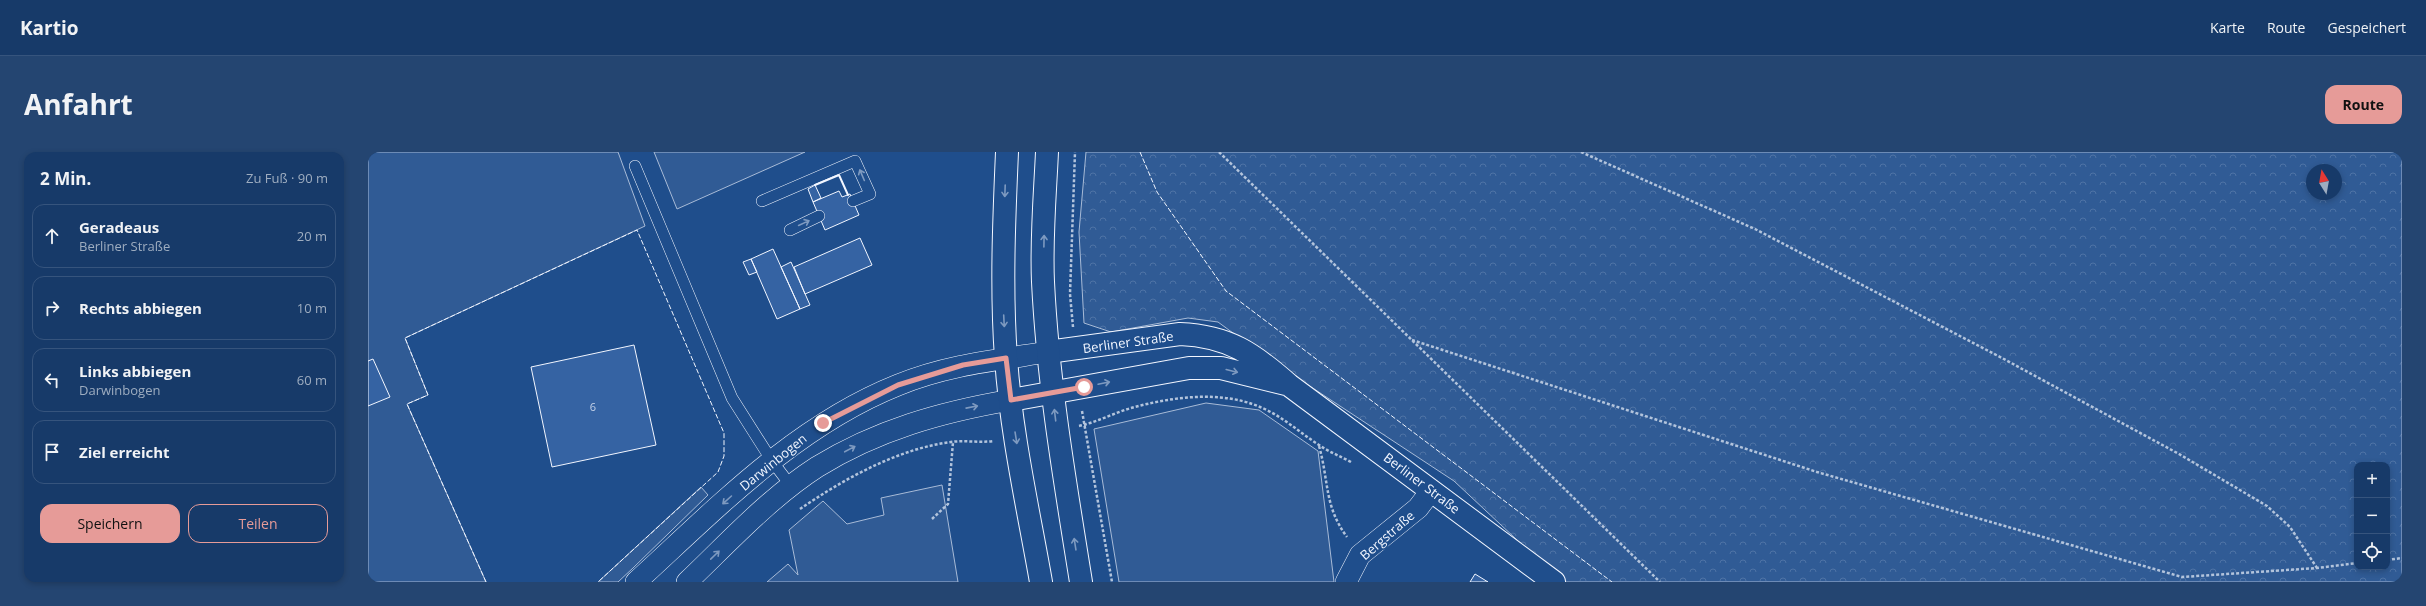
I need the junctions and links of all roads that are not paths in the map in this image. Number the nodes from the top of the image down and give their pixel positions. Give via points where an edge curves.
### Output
1 (1007, 152) edge
2 (1047, 152) edge
3 (634, 166) dead end
4 (762, 201) dead end
5 (853, 201) dead end
6 (819, 216) dead end
7 (790, 230) dead end
8 (1048, 352) junction
9 (1006, 358) junction
10 (1289, 385) junction
11 (1052, 393) junction
12 (1011, 400) junction
13 (772, 461) junction
14 (791, 486) junction
15 (1431, 491) junction
16 (636, 582) edge
17 (687, 582) edge
18 (1041, 582) edge
19 (1081, 582) edge
20 (1346, 582) edge
21 (1554, 582) edge

1 -> 9 main road via 1004,307
8 -> 2 main road via 1043,280
3 - 13 lane via 732,398
5 -> 4 lane via 870,194 855,161
7 -> 6 lane
8 - 9 street, Darwinbogen
8 - 10 main road, Berliner Straße via 1180,334 1202,335 1223,340 1262,361
8 - 11 main road
9 - 12 main road
9 - 13 street, Darwinbogen via 963,365 898,385 823,423 787,447
11 -> 10 main road, Berliner Straße via 1189,368 1221,368
10 - 15 main road, Berliner Straße
11 - 12 main road, Berliner Straße
19 -> 11 main road
14 -> 12 street via 816,468 884,432 923,418
12 -> 18 main road
13 - 14 lane
13 -> 16 street, Darwinbogen
17 -> 14 street
15 - 20 street, Bergstraße via 1418,508 1360,555
15 - 21 main road, Berliner Straße

